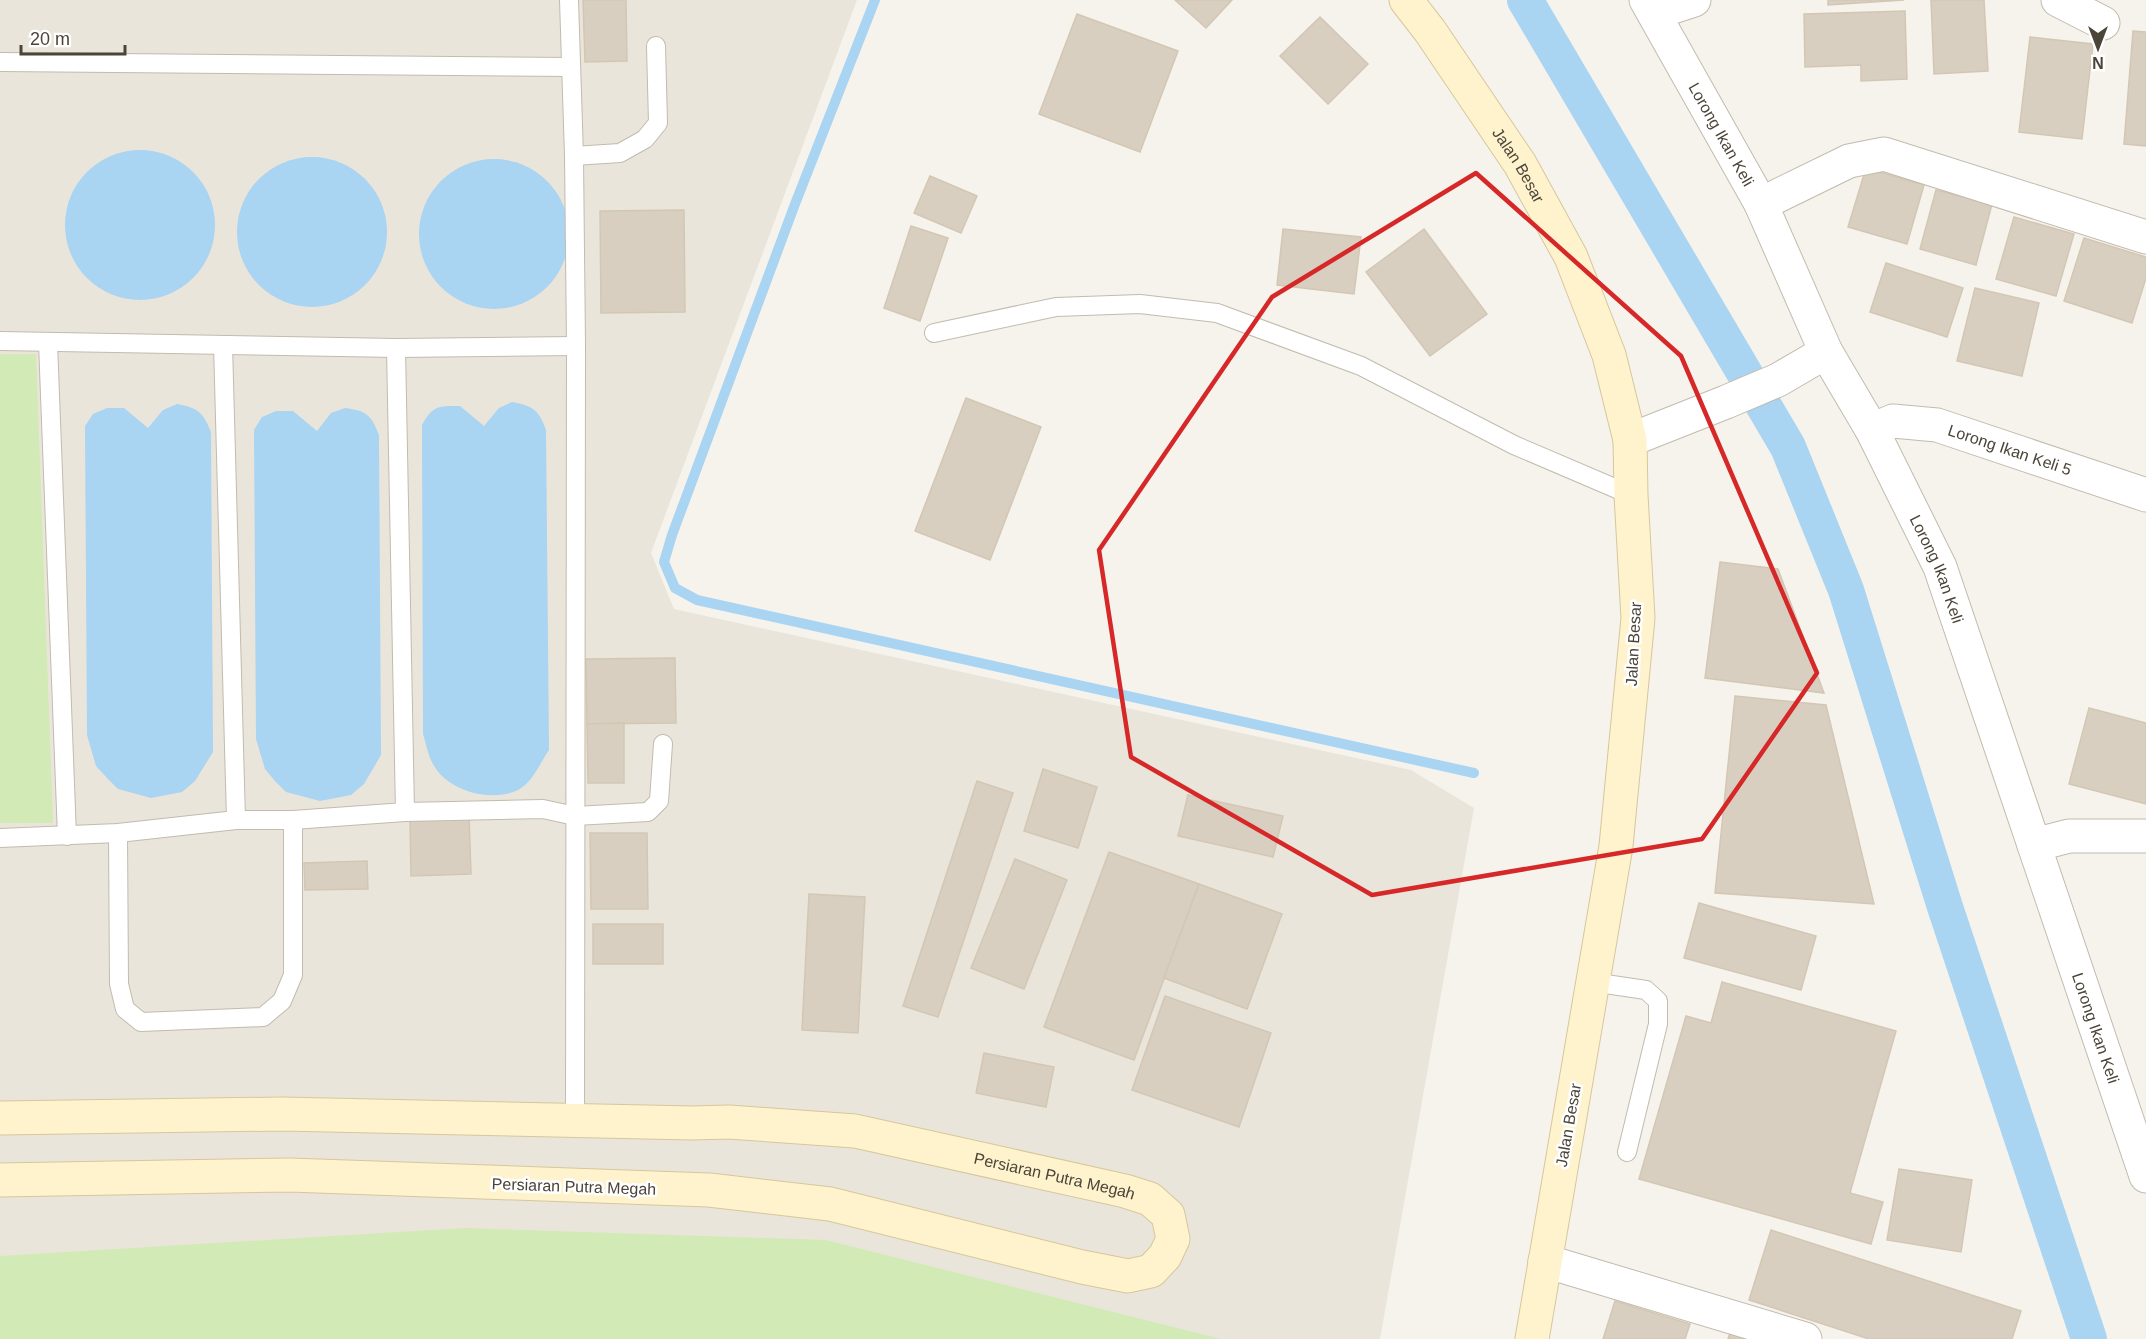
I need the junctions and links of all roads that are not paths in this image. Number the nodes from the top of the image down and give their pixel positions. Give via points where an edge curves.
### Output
1 (569, 0) edge
2 (1406, 0) edge
3 (1694, 0) edge
4 (2058, 0) edge
5 (1650, 6) edge
6 (2103, 23) dead end
7 (656, 46) dead end
8 (0, 62) edge
9 (570, 67) junction
10 (574, 156) junction
11 (1761, 204) junction
12 (2146, 237) edge
13 (934, 333) dead end
14 (0, 342) edge
15 (48, 343) junction
16 (223, 345) junction
17 (576, 346) junction
18 (396, 348) junction
19 (1826, 352) junction
20 (1872, 430) junction
21 (1630, 440) junction
22 (1631, 495) junction
23 (2146, 495) edge
24 (663, 744) dead end
25 (405, 812) junction
26 (575, 816) junction
27 (236, 820) junction
28 (293, 820) junction
29 (118, 833) junction
30 (67, 836) junction
31 (2146, 836) edge
32 (0, 838) edge
33 (2034, 845) junction
34 (1592, 982) junction
35 (0, 1118) edge
36 (575, 1120) junction
37 (1627, 1152) dead end
38 (2146, 1176) edge
39 (0, 1180) edge
40 (1545, 1261) junction
41 (1532, 1339) edge
42 (1805, 1339) edge

1 - 9 lane
2 - 21 street, Jalan Besar via 1520,164 1571,257 1608,355
3 - 5 street
4 - 6 street
5 - 11 street, Lorong Ikan Keli
7 - 10 lane via 658,123 645,139 620,153
8 - 9 lane
9 - 10 lane
10 - 17 lane
11 - 12 street via 1849,161 1884,154
11 - 19 street, Lorong Ikan Keli
13 - 22 lane via 1056,307 1140,304 1216,313 1361,366 1514,445
14 - 15 lane
15 - 16 lane
15 - 30 lane
16 - 18 lane
16 - 27 lane
17 - 18 lane
17 - 26 lane
18 - 25 lane
19 - 20 street, Lorong Ikan Keli
19 - 21 street via 1778,380
20 - 23 street, Lorong Ikan Keli 5 via 1893,421 1937,425
20 - 33 street, Lorong Ikan Keli via 1940,567
21 - 22 street, Jalan Besar
22 - 34 street, Jalan Besar via 1638,618 1616,846
24 - 26 lane via 659,801 648,812
25 - 26 lane via 543,809
25 - 28 lane
26 - 36 lane
27 - 28 lane
27 - 29 lane
28 - 29 lane via 293,975 282,1001 263,1017 141,1022 125,1009 119,984
29 - 30 lane
30 - 32 lane
31 - 33 street via 2069,836
33 - 38 street, Lorong Ikan Keli
34 - 37 lane via 1646,990 1658,1001 1658,1024
34 - 40 street, Jalan Besar
35 - 36 street, Persiaran Putra Megah via 282,1114
36 - 39 street, Persiaran Putra Megah via 729,1122 855,1131 1150,1199 1168,1215 1173,1239 1165,1256 1151,1271 1128,1276 830,1204 709,1190 290,1175
40 - 41 street, Jalan Besar
40 - 42 street

